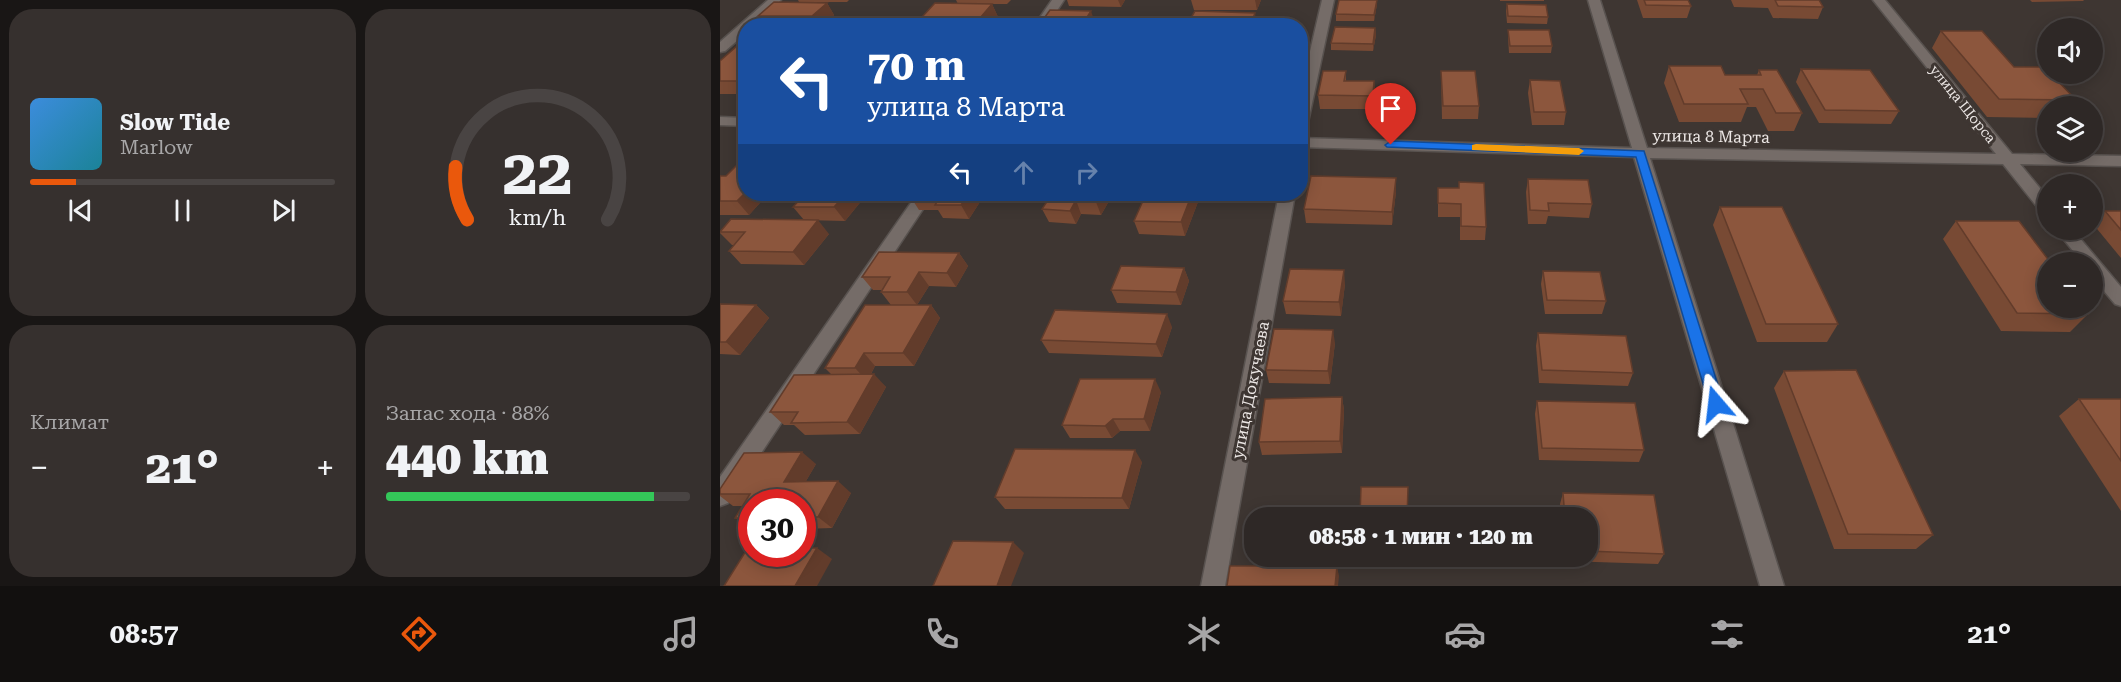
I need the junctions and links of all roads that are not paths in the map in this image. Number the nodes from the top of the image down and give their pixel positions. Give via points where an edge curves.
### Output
1 (775, 0) edge
2 (1058, 0) edge
3 (1328, 0) edge
4 (1593, 0) edge
5 (1879, 0) edge
6 (755, 18) edge
7 (1046, 18) edge
8 (738, 33) edge
9 (720, 48) edge
10 (1308, 90) edge
11 (720, 122) edge
12 (738, 122) edge
13 (1308, 142) edge
14 (1640, 153) junction
15 (2007, 159) junction
16 (2121, 160) edge
17 (2037, 195) edge
18 (920, 201) edge
19 (1286, 201) edge
20 (2072, 240) edge
21 (2083, 252) edge
22 (2103, 277) edge
23 (2121, 299) edge
24 (720, 496) edge
25 (1213, 586) edge
26 (1772, 586) edge

1 - 6 street
2 - 7 street
3 - 10 street
4 - 14 street
5 - 15 street, улица Щорса
8 - 9 street
11 - 12 street
13 - 14 street, улица 8 Марта
14 - 15 street, улица 8 Марта
14 - 26 street
15 - 16 street, улица 8 Марта
15 - 17 street, улица Щорса
18 - 24 street
19 - 25 street, улица Докучаева
20 - 21 street
22 - 23 street

